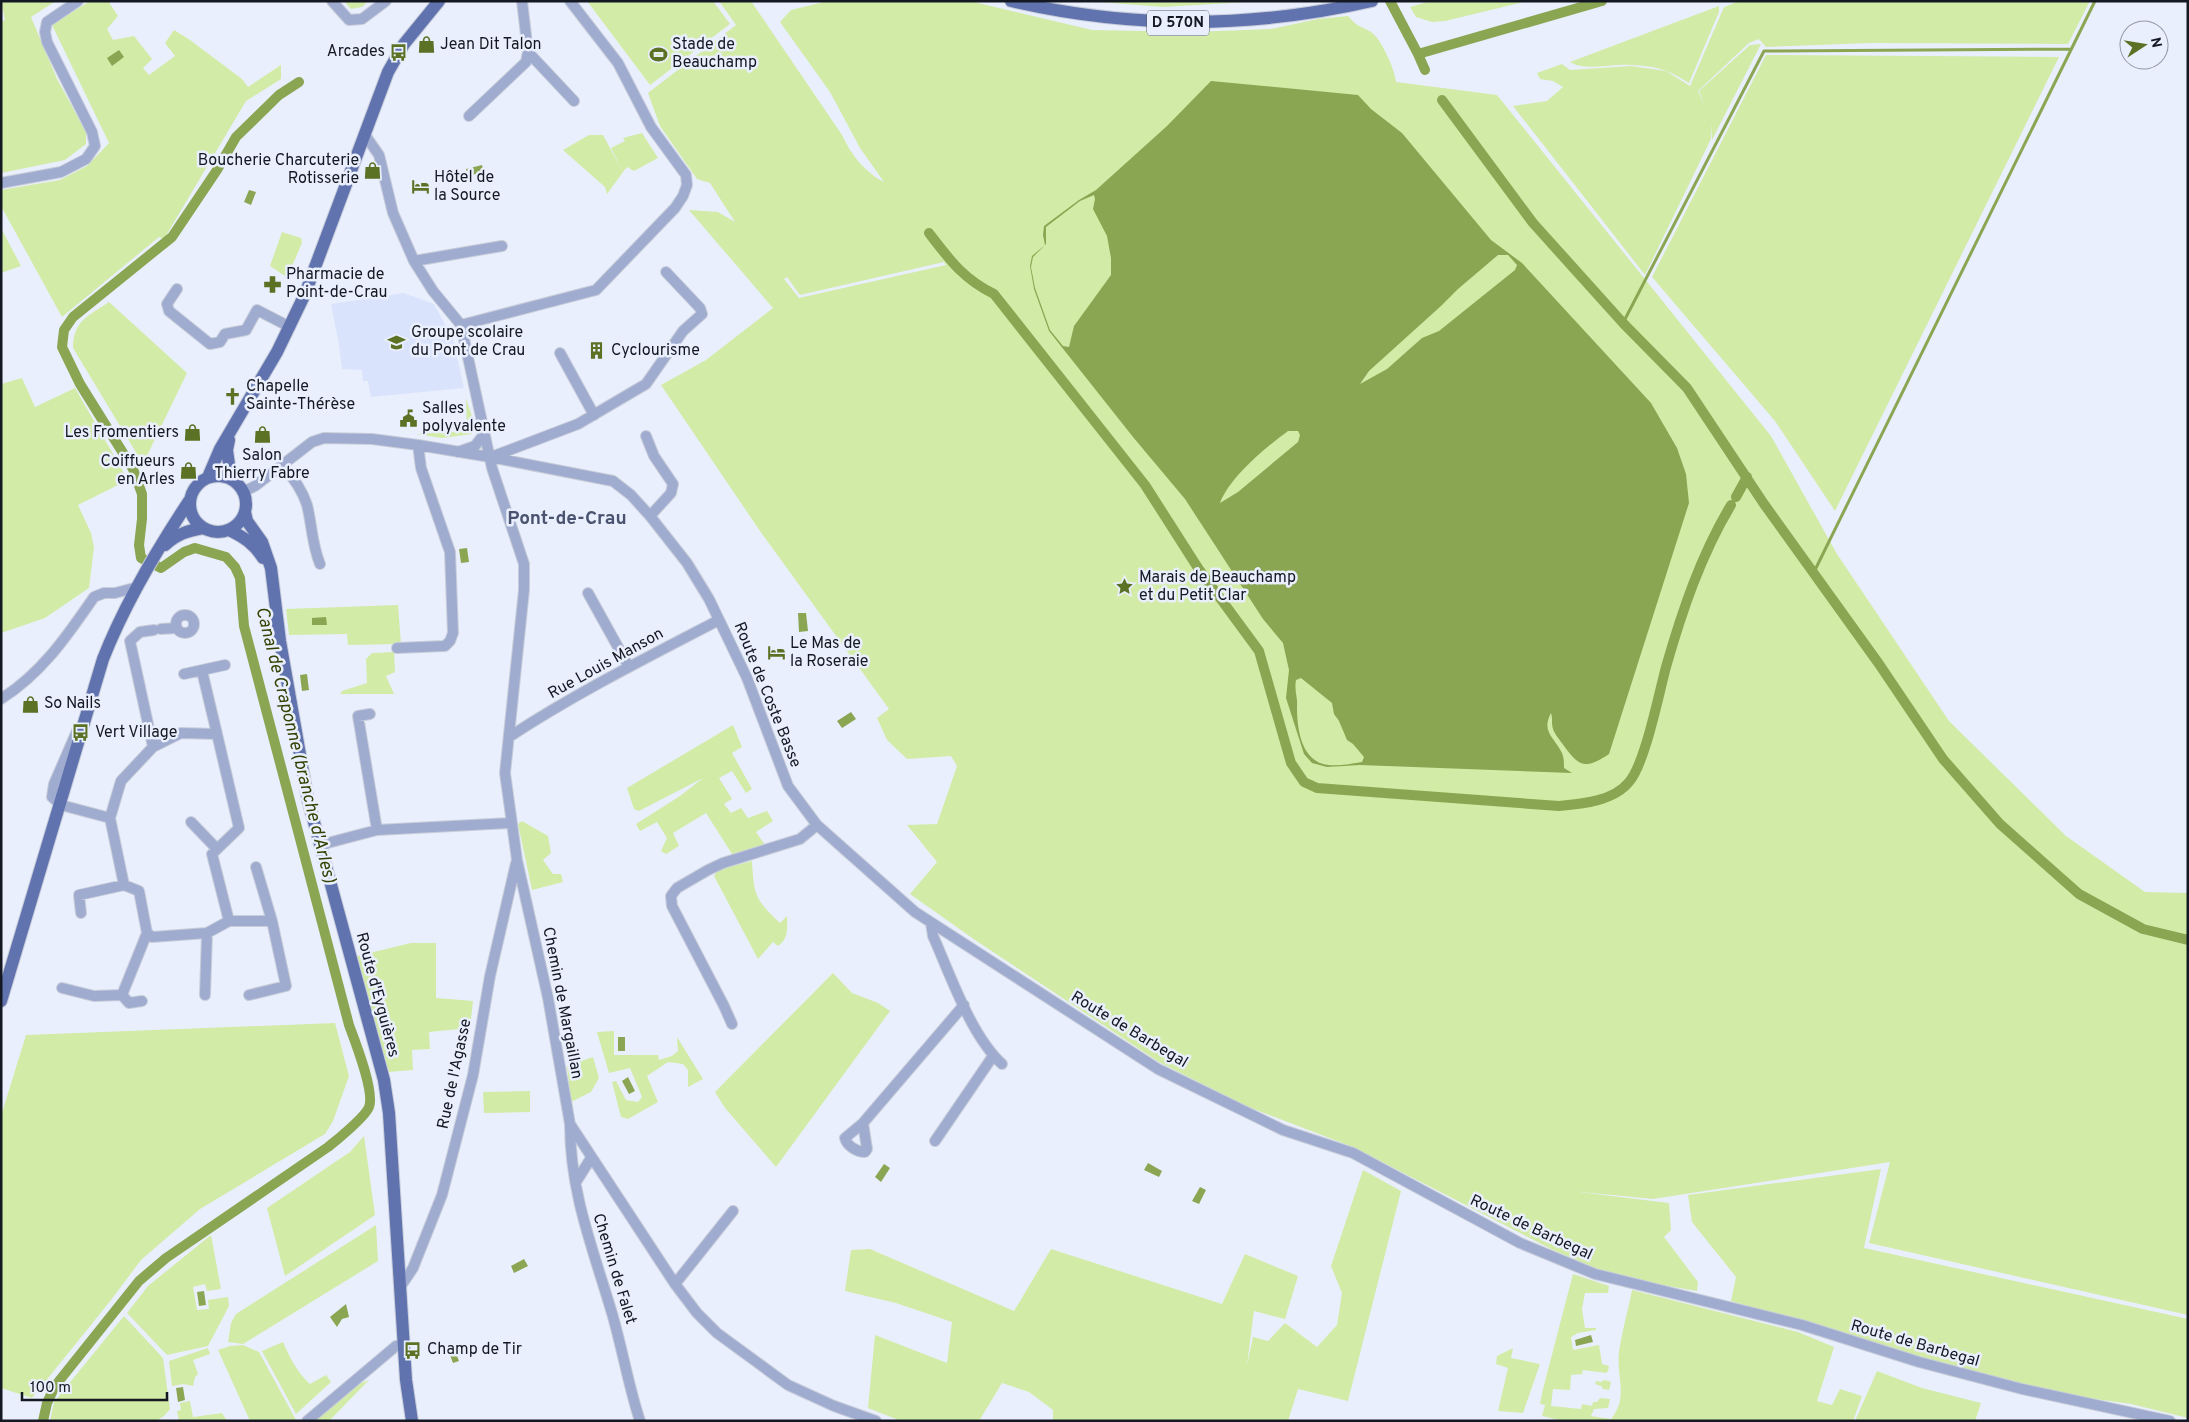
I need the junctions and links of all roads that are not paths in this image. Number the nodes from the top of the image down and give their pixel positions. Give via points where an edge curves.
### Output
1 (78, 1) edge
2 (332, 1) edge
3 (386, 1) edge
4 (438, 1) edge
5 (522, 1) edge
6 (570, 1) edge
7 (1011, 1) edge
8 (1372, 1) edge
9 (528, 52) junction
10 (574, 101) dead end
11 (469, 116) dead end
12 (365, 135) junction
13 (1, 183) edge
14 (502, 246) dead end
15 (414, 261) junction
16 (666, 272) dead end
17 (177, 289) dead end
18 (461, 325) junction
19 (290, 326) junction
20 (560, 353) dead end
21 (594, 415) junction
22 (231, 429) junction
23 (485, 433) junction
24 (646, 436) dead end
25 (418, 445) junction
26 (458, 452) junction
27 (490, 457) junction
28 (282, 465) junction
29 (208, 477) junction
30 (231, 479) junction
31 (242, 490) junction
32 (189, 501) junction
33 (245, 512) junction
34 (650, 516) junction
35 (203, 528) junction
36 (229, 530) junction
37 (158, 552) junction
38 (320, 564) dead end
39 (272, 583) junction
40 (138, 587) junction
41 (588, 593) dead end
42 (719, 620) junction
43 (177, 628) dead end
44 (397, 648) dead end
45 (225, 665) dead end
46 (629, 667) junction
47 (202, 671) junction
48 (184, 674) dead end
49 (1, 699) edge
50 (370, 714) dead end
51 (217, 734) junction
52 (509, 737) junction
53 (153, 747) junction
54 (60, 805) junction
55 (110, 818) junction
56 (191, 822) dead end
57 (512, 823) junction
58 (817, 824) junction
59 (377, 830) junction
60 (320, 845) junction
61 (217, 849) junction
62 (517, 860) junction
63 (256, 867) dead end
64 (124, 885) junction
65 (81, 913) dead end
66 (229, 921) junction
67 (272, 921) junction
68 (931, 923) junction
69 (207, 933) junction
70 (147, 934) junction
71 (960, 940) joint
72 (62, 988) dead end
73 (122, 995) junction
74 (206, 995) dead end
75 (249, 995) dead end
76 (1, 1001) edge
77 (142, 1001) dead end
78 (964, 1004) junction
79 (732, 1024) dead end
80 (993, 1056) junction
81 (1002, 1064) dead end
82 (863, 1123) dead end
83 (570, 1124) junction
84 (935, 1141) dead end
85 (591, 1158) junction
86 (576, 1182) junction
87 (734, 1211) dead end
88 (675, 1284) junction
89 (401, 1286) junction
90 (404, 1345) junction
91 (308, 1421) edge
92 (412, 1421) edge
93 (640, 1421) edge
94 (876, 1421) edge
95 (2170, 1421) edge

1 - 13 street via 47,22 45,32 92,132 95,146 86,159 61,172
2 - 3 street via 349,20 362,18
4 - 12 main road via 404,44 388,72
5 - 9 street
6 - 18 street via 618,63 651,127 686,175 687,185 675,208 596,290
7 - 8 main road, D 570N via 1083,15 1176,23 1264,20
9 - 10 street
9 - 11 street via 526,62
12 - 15 street via 379,155 393,213
12 - 19 main road
14 - 15 street
15 - 18 street
16 - 21 street via 702,314 683,331 646,384
17 - 19 street via 167,304 169,311 210,344 220,342 225,334 246,330 257,310
18 - 23 street
19 - 22 main road
20 - 21 street
21 - 27 street
22 - 29 main road
22 - 30 main road via 227,450
23 - 26 street via 475,446
23 - 27 street
24 - 34 street via 654,456 673,484 671,493
25 - 26 street, Route de Coste Basse
25 - 28 street, Route de Coste Basse via 372,439 324,438 312,442
25 - 44 street via 420,468 450,552 453,633 445,646
26 - 27 street, Route de Coste Basse
27 - 34 street, Route de Coste Basse via 613,481
27 - 52 street, Chemin de Margaillan via 525,573
28 - 31 street, Route de Coste Basse via 255,486
28 - 38 street via 300,487 307,505
29 - 30 main road
29 - 32 main road via 195,486
30 - 31 main road
31 - 33 main road
32 - 35 main road via 192,517
32 - 37 main road
33 - 36 main road
33 - 39 main road, Route d'Eyguières via 267,554
34 - 42 street, Route de Coste Basse via 687,563
35 - 36 main road via 211,532
35 - 37 main road via 176,535
36 - 39 main road, Route d'Eyguières via 256,548
37 - 40 main road
39 - 60 main road, Route d'Eyguières via 308,800
40 - 49 street via 94,597 57,650 23,684
40 - 54 main road via 118,622 103,659
41 - 46 street
42 - 46 street, Rue Louis Manson
42 - 58 street, Route de Coste Basse via 754,695 788,786
43 - 53 street via 140,632 130,641
45 - 47 street
46 - 52 street, Rue Louis Manson
47 - 48 street
47 - 51 street
50 - 59 street via 358,716
51 - 53 street via 181,733
51 - 61 street via 238,828
52 - 57 street, Chemin de Margaillan via 505,773
53 - 55 street via 121,781
54 - 55 street
54 - 76 main road
55 - 64 street
56 - 61 street
57 - 59 street
57 - 62 street, Chemin de Margaillan
58 - 68 street, Route de Coste Basse via 903,903
58 - 79 street via 800,839 708,870 677,888 671,896 672,906
59 - 60 street
60 - 89 main road, Route d'Eyguières via 384,1080
61 - 66 street via 212,854
62 - 83 street, Chemin de Margaillan via 548,998
62 - 89 street, Rue de l'Agasse via 490,976 473,1075 442,1195 413,1268
63 - 67 street
64 - 65 street via 79,895
64 - 70 street via 139,891
66 - 67 street
66 - 69 street
67 - 75 street via 286,986
68 - 71 street, Route de Coste Basse
68 - 78 street via 933,936
69 - 70 street via 152,937
69 - 74 street
70 - 73 street
71 - 95 street, Route de Barbegal via 1158,1069 1283,1130 1353,1153 1520,1243 1571,1265 1621,1281 1802,1325 1919,1362 2013,1387
72 - 73 street via 94,996
73 - 77 street via 129,1003
78 - 80 street
78 - 82 street
80 - 81 street
80 - 84 street
83 - 85 street, Chemin de Margaillan
83 - 86 street, Chemin de Falet via 570,1155
85 - 86 street
85 - 88 street, Chemin de Margaillan
86 - 93 street, Chemin de Falet via 579,1206
87 - 88 street
88 - 94 street, Chemin de Margaillan via 717,1333 767,1370 834,1406
89 - 90 main road, Route d'Eyguières
90 - 91 street via 396,1346
90 - 92 main road, Route d'Eyguières

